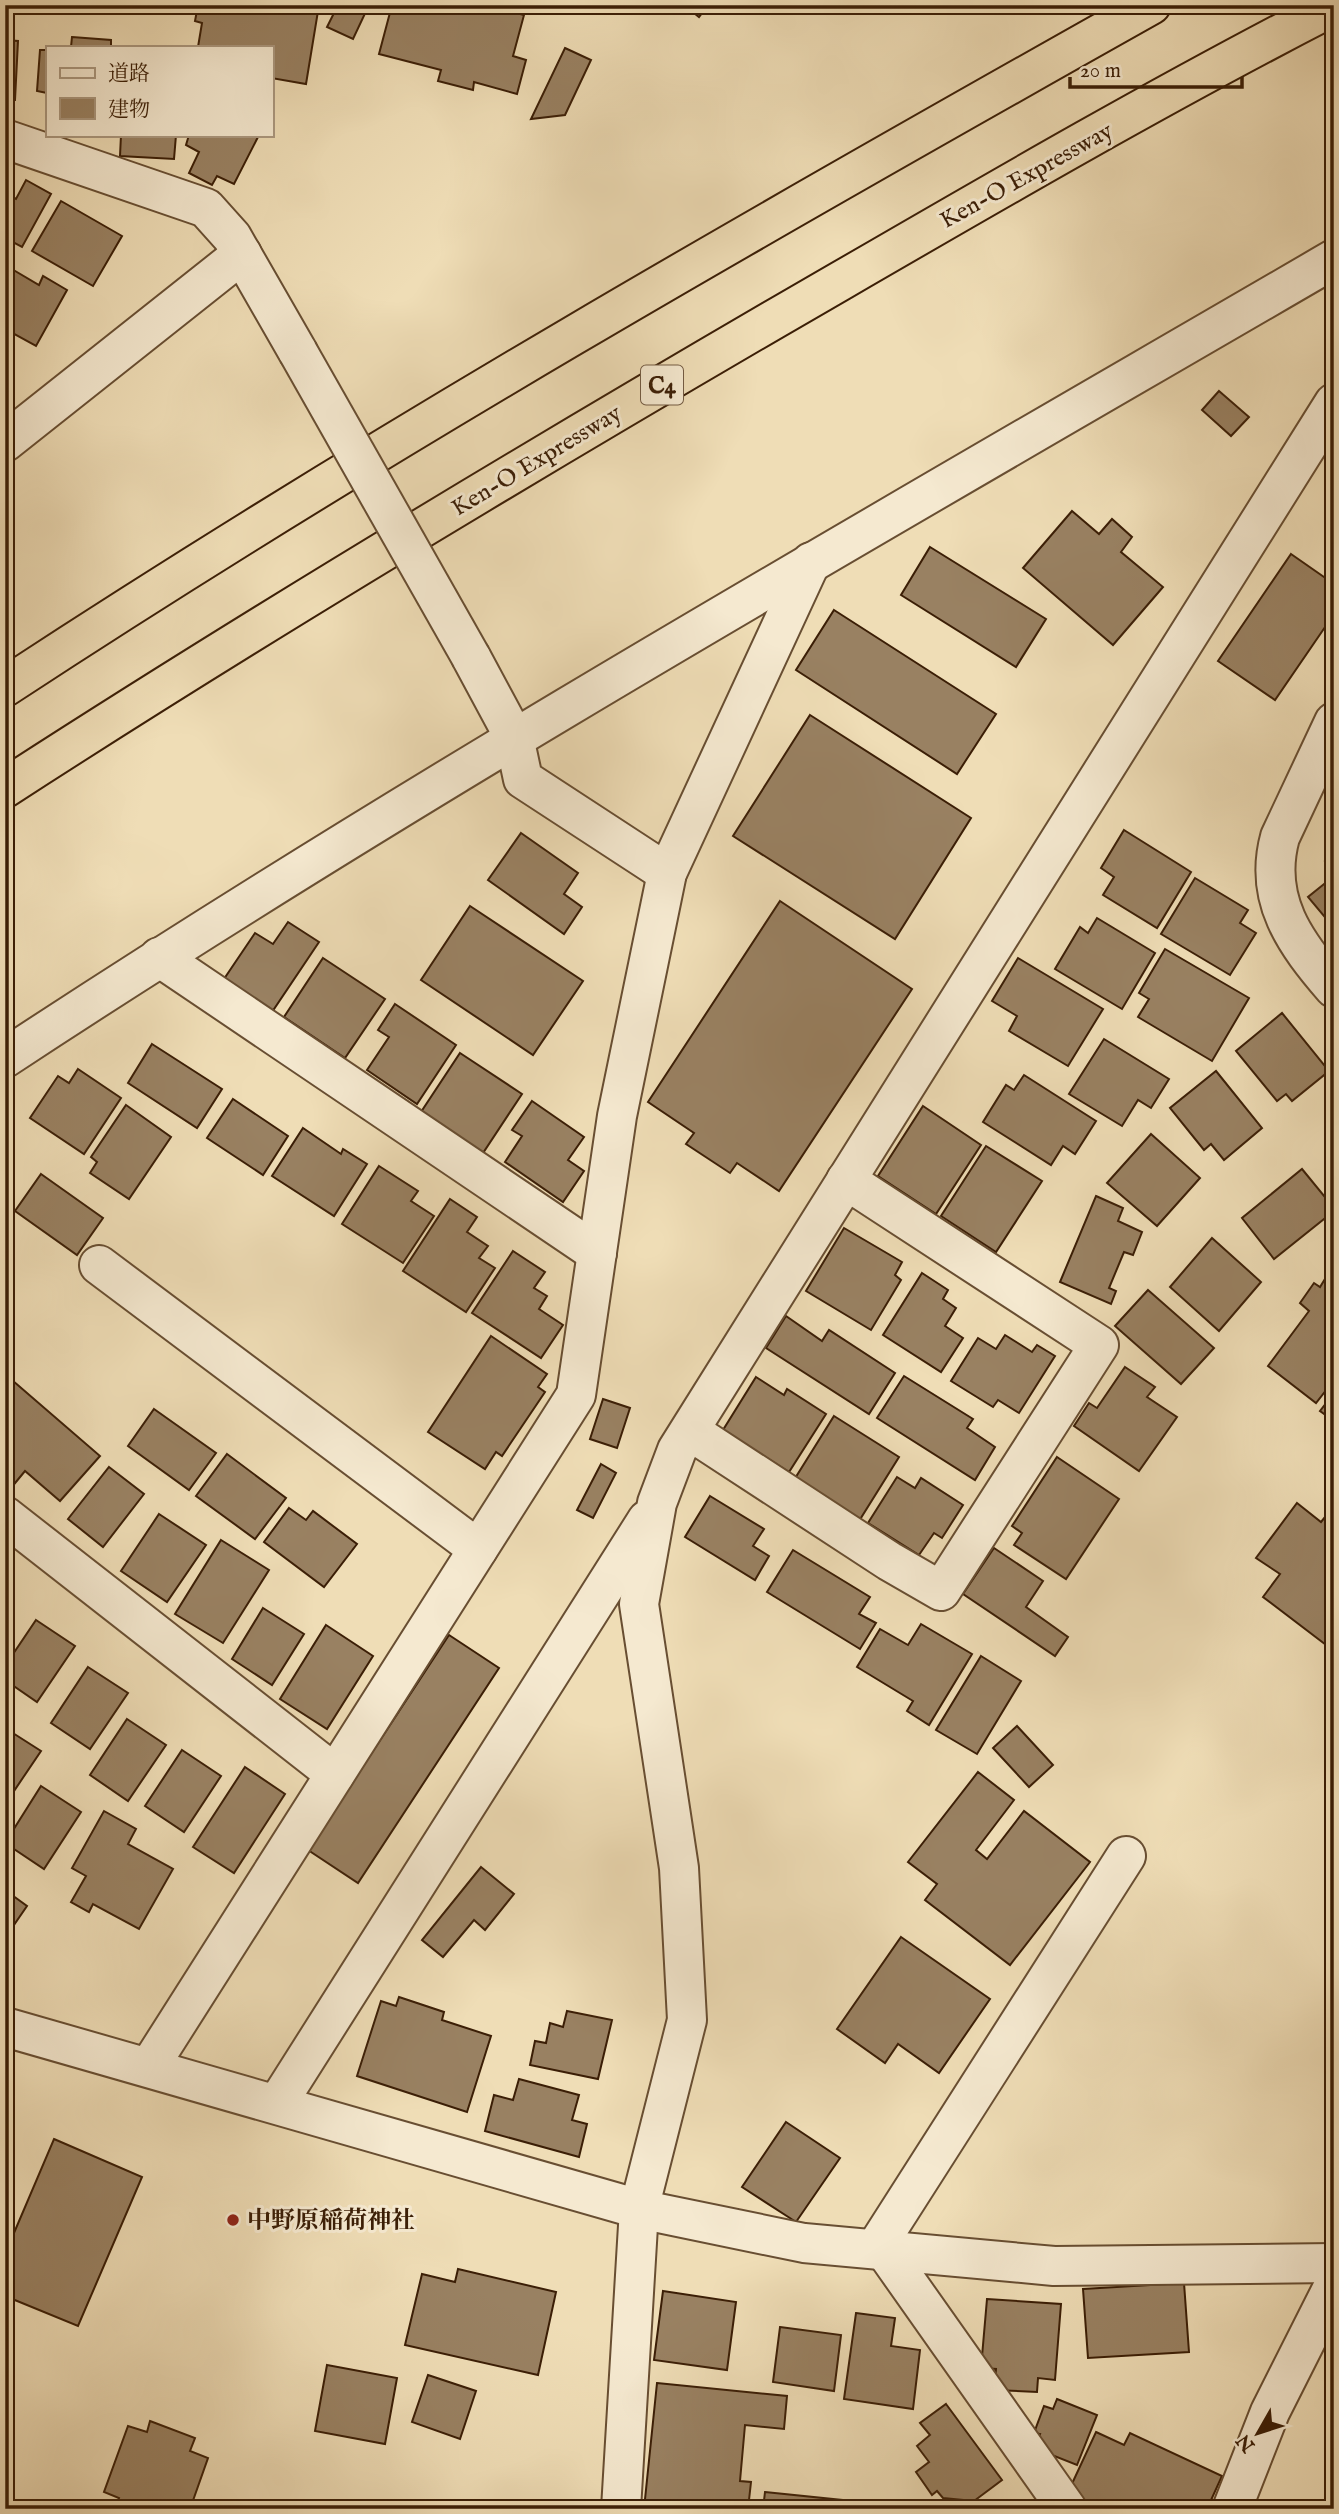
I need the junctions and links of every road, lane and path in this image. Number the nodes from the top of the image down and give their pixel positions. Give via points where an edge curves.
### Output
1 (1151, 5) edge
2 (1334, 6) edge
3 (5, 139) edge
4 (242, 254) junction
5 (1334, 259) edge
6 (1334, 403) edge
7 (5, 442) edge
8 (811, 562) junction
9 (5, 687) edge
10 (1334, 722) edge
11 (514, 737) junction
12 (5, 788) edge
13 (667, 873) junction
14 (159, 957) junction
15 (1334, 988) edge
16 (5, 1058) edge
17 (846, 1180) junction
18 (597, 1253) junction
19 (99, 1265) dead end
20 (690, 1431) junction
21 (657, 1503) junction
22 (5, 1516) edge
23 (478, 1549) junction
24 (335, 1774) junction
25 (1126, 1856) dead end
26 (5, 2026) edge
27 (149, 2067) junction
28 (277, 2105) junction
29 (639, 2209) junction
30 (880, 2250) junction
31 (1334, 2263) edge
32 (1334, 2285) edge
33 (621, 2509) edge
34 (1067, 2509) edge
35 (1232, 2509) edge

1 - 9 highway via 484,387
2 - 12 highway, Ken-O Expressway / C4 via 928,230 528,463
3 - 4 street via 206,208
4 - 7 street
4 - 11 street, bridge
5 - 8 street
6 - 17 street
8 - 11 street
8 - 13 street
10 - 15 street via 1280,837 1274,882 1289,928
11 - 13 street via 523,779
11 - 14 street
13 - 18 street via 617,1116
14 - 16 street
14 - 18 street
17 - 20 street
17 - 20 street via 1099,1345 940,1591
18 - 23 street via 576,1395
19 - 23 street
20 - 21 street via 677,1450
21 - 28 street
21 - 29 street via 639,1604 679,1868 687,2020
22 - 24 street
23 - 24 street
24 - 27 street
25 - 30 street
26 - 27 street
27 - 28 street
28 - 29 street
29 - 30 street via 804,2243
29 - 33 street
30 - 31 street via 1054,2266
30 - 34 street
32 - 35 street via 1270,2412

